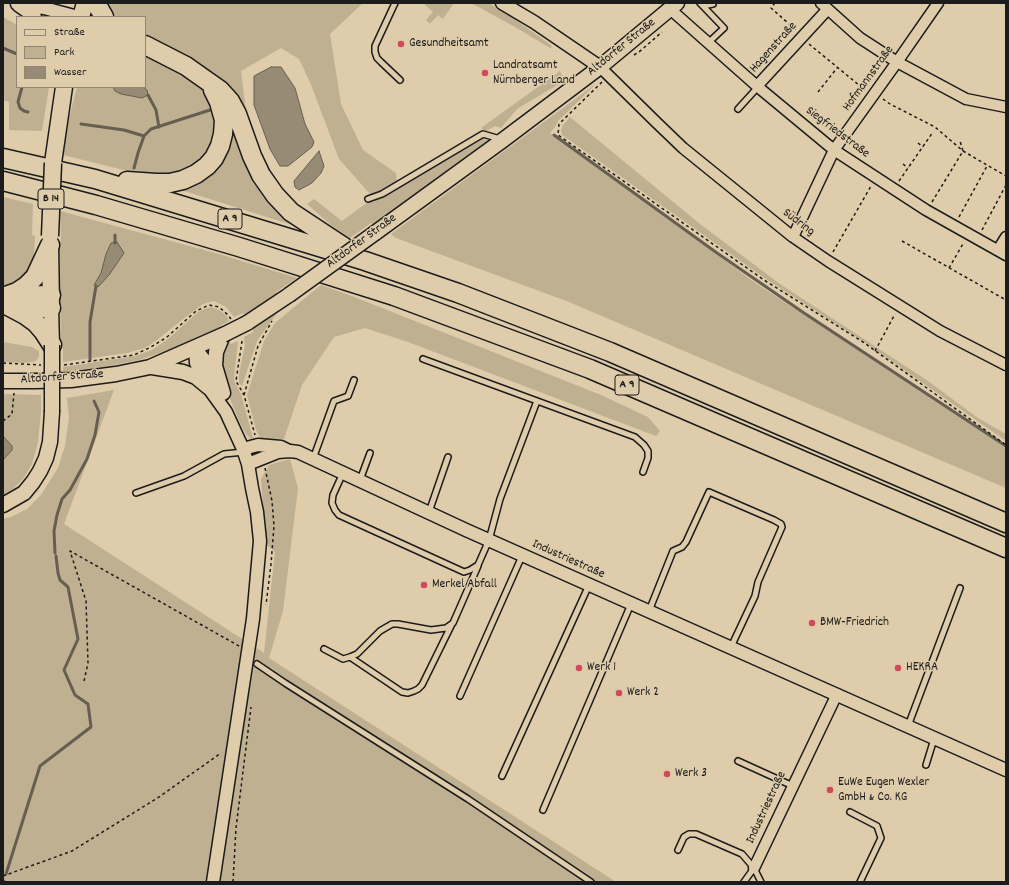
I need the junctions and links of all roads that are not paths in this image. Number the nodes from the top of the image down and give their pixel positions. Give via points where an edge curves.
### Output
1 (85, 3) edge
2 (96, 3) edge
3 (395, 3) edge
4 (502, 3) edge
5 (16, 4) edge
6 (701, 4) edge
7 (713, 4) dead end
8 (49, 5) edge
9 (933, 5) edge
10 (674, 6) edge
11 (824, 6) edge
12 (34, 16) edge
13 (76, 16) edge
14 (81, 16) edge
15 (103, 16) edge
16 (708, 43) junction
17 (147, 47) edge
18 (897, 62) junction
19 (603, 73) junction
20 (400, 80) dead end
21 (209, 82) junction
22 (758, 87) junction
23 (64, 88) edge
24 (1006, 107) edge
25 (738, 109) dead end
26 (503, 140) junction
27 (834, 150) junction
28 (3, 158) edge
29 (95, 179) junction
30 (3, 181) edge
31 (368, 199) dead end
32 (793, 237) junction
33 (1006, 237) edge
34 (50, 240) junction
35 (1002, 252) edge
36 (365, 261) junction
37 (5, 301) edge
38 (51, 302) junction
39 (223, 335) junction
40 (52, 345) junction
41 (195, 348) junction
42 (423, 359) dead end
43 (1006, 365) edge
44 (150, 367) junction
45 (354, 380) dead end
46 (9, 381) edge
47 (208, 387) junction
48 (223, 393) junction
49 (537, 401) junction
50 (226, 412) junction
51 (243, 451) junction
52 (290, 451) junction
53 (370, 453) dead end
54 (448, 457) dead end
55 (313, 459) junction
56 (248, 464) junction
57 (643, 472) dead end
58 (343, 473) junction
59 (360, 481) junction
60 (136, 493) dead end
61 (3, 505) edge
62 (429, 513) junction
63 (1006, 523) edge
64 (489, 540) junction
65 (1006, 548) edge
66 (522, 555) junction
67 (478, 565) junction
68 (589, 584) junction
69 (960, 588) dead end
70 (632, 603) junction
71 (649, 611) junction
72 (452, 623) junction
73 (730, 647) junction
74 (324, 649) dead end
75 (350, 657) junction
76 (257, 664) dead end
77 (836, 694) junction
78 (460, 696) dead end
79 (908, 726) junction
80 (935, 738) junction
81 (738, 762) dead end
82 (926, 765) dead end
83 (1006, 770) edge
84 (502, 776) dead end
85 (793, 786) junction
86 (543, 810) dead end
87 (850, 812) dead end
88 (678, 850) dead end
89 (754, 868) junction
90 (213, 882) edge
91 (591, 882) edge
92 (744, 882) edge
93 (761, 882) edge
94 (860, 882) edge

1 - 14 main road
2 - 15 highway
3 - 20 lane via 375,46 375,52 377,58
4 - 19 street via 534,22
5 - 8 street
5 - 12 street
6 - 7 lane
6 - 16 lane via 724,28
8 - 13 street
9 - 18 street, Hofmannstraße
10 - 16 street, Siegfriedstraße
10 - 19 main road, Altdorfer Straße
11 - 18 street via 860,38
11 - 22 street, Hagenstraße via 802,37
16 - 22 street, Siegfriedstraße
17 - 21 highway via 186,66
18 - 24 street via 966,99
18 - 27 street, Hofmannstraße
19 - 26 main road, Altdorfer Straße
19 - 32 street, Südring via 683,148
21 - 29 highway via 224,120 220,146 207,166 183,180 170,183
21 - 36 highway via 230,101 261,175 275,195 291,212
22 - 25 lane
22 - 27 street, Siegfriedstraße
23 - 34 main road, B 14, bridge via 53,163
26 - 31 lane via 483,134 382,194
26 - 39 main road, Altdorfer Straße, bridge via 289,295 247,323
27 - 32 street, Hofmannstraße
27 - 35 street, Siegfriedstraße via 926,210
28 - 29 highway, A 9
29 - 36 highway, A 9
30 - 65 highway, A 9 via 104,207 394,296 590,369
32 - 43 street, Südring via 940,330
33 - 35 street
34 - 37 highway via 36,277
34 - 38 main road, B 14
36 - 63 highway, A 9 via 458,293 610,352
37 - 38 highway
37 - 40 highway via 36,323
38 - 40 main road
39 - 41 main road, Altdorfer Straße
39 - 48 main road via 216,352 215,366
40 - 61 main road, bridge via 52,412 46,458 24,493
41 - 44 main road, Altdorfer Straße
41 - 47 street via 196,363
41 - 48 street via 205,360
42 - 49 lane
44 - 46 main road, Altdorfer Straße via 84,378
44 - 47 main road via 183,372 196,377
45 - 55 lane via 348,396 334,401
47 - 50 street
48 - 50 street
49 - 57 lane via 635,437 648,451
49 - 64 lane via 500,499
50 - 51 street
51 - 52 street, Industriestraße via 258,445 281,447
51 - 56 street
51 - 60 lane via 224,454 184,476
52 - 55 street, Industriestraße
52 - 56 street, Industriestraße via 278,452
53 - 59 lane
54 - 62 lane
55 - 58 street, Industriestraße
56 - 90 street via 257,512 258,568 253,619
58 - 59 street, Industriestraße
58 - 67 lane via 332,503 339,515 464,572
59 - 62 street, Industriestraße
62 - 64 street, Industriestraße
64 - 66 street, Industriestraße
64 - 67 lane
66 - 68 street, Industriestraße
66 - 78 lane
67 - 72 lane
68 - 70 street, Industriestraße
68 - 84 lane
69 - 79 lane
70 - 71 street, Industriestraße
70 - 86 lane
71 - 73 street, Industriestraße
71 - 73 lane via 673,552 686,542 709,492 774,520 782,527 758,582 755,596
72 - 75 lane via 446,628 431,630 392,624
72 - 75 lane via 422,685 414,691 402,692
73 - 77 street, Industriestraße
74 - 75 lane via 344,659
76 - 91 lane via 468,799
77 - 79 street, Industriestraße
77 - 85 street, Industriestraße
79 - 80 street, Industriestraße
80 - 82 lane
80 - 83 street, Industriestraße
81 - 85 lane
85 - 89 street, Industriestraße
87 - 94 lane via 877,826 881,838
88 - 89 lane via 684,837 696,834 742,854
89 - 92 lane
89 - 93 lane

